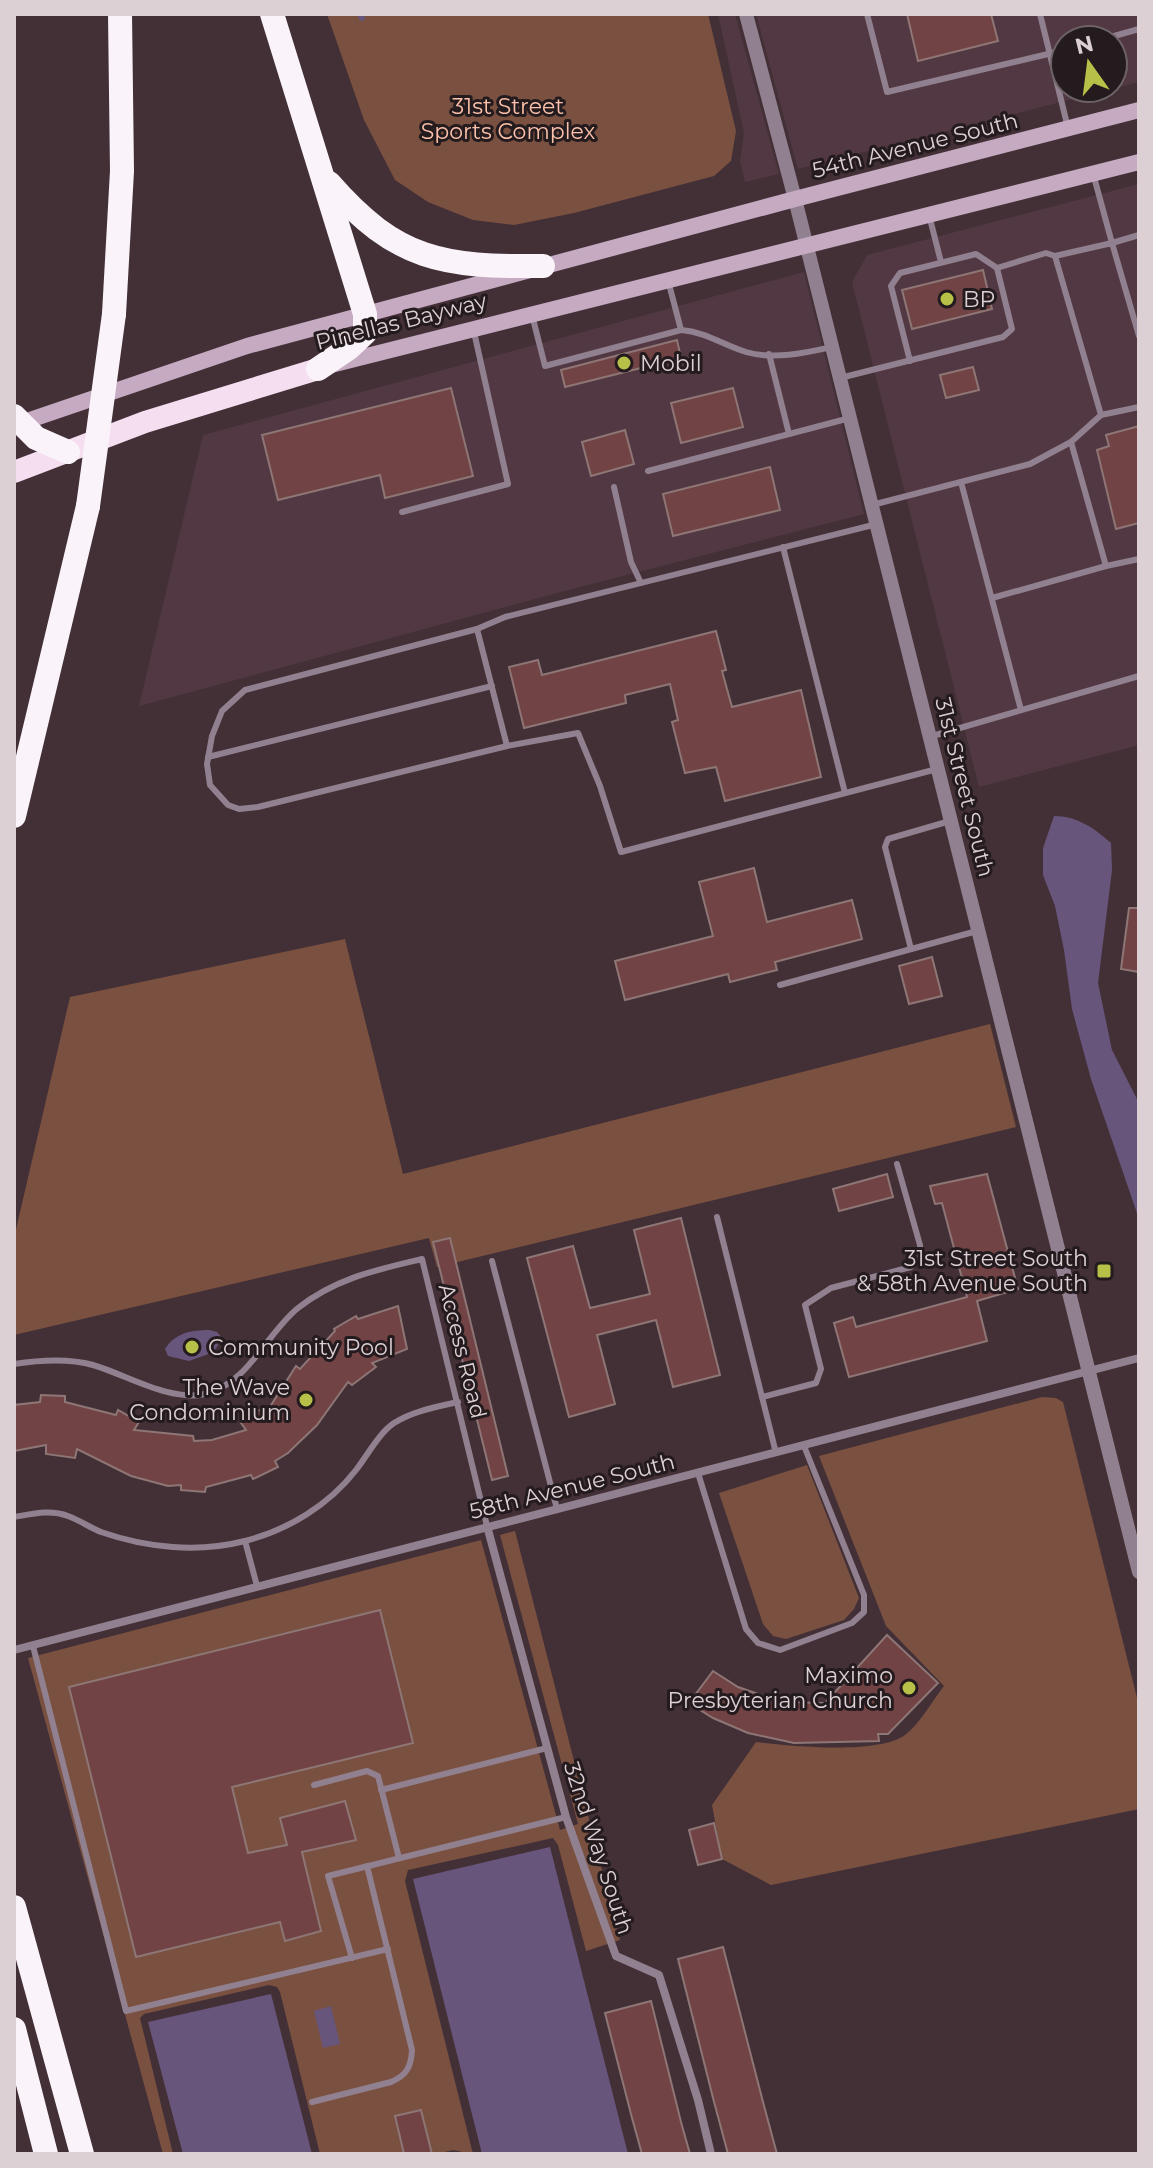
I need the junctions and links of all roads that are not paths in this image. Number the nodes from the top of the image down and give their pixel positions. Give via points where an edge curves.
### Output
1 (120, 14) edge
2 (272, 14) edge
3 (746, 14) edge
4 (867, 14) edge
5 (1040, 14) edge
6 (1049, 50) edge
7 (1049, 54) edge
8 (1062, 104) edge
9 (1139, 110) edge
10 (1068, 128) junction
11 (1139, 162) edge
12 (321, 173) junction
13 (1093, 173) junction
14 (795, 199) junction
15 (929, 215) junction
16 (1139, 235) edge
17 (1112, 243) junction
18 (807, 247) junction
19 (1055, 256) junction
20 (941, 262) junction
21 (543, 266) junction
22 (997, 268) junction
23 (669, 281) junction
24 (365, 314) junction
25 (532, 315) junction
26 (474, 330) junction
27 (681, 330) junction
28 (1139, 336) edge
29 (832, 346) junction
30 (769, 354) junction
31 (910, 361) junction
32 (318, 369) junction
33 (840, 378) junction
34 (1139, 407) edge
35 (1101, 415) junction
36 (850, 418) junction
37 (16, 422) edge
38 (789, 434) junction
39 (1071, 442) junction
40 (68, 452) junction
41 (648, 471) dead end
42 (14, 472) edge
43 (961, 482) junction
44 (614, 487) dead end
45 (872, 505) junction
46 (402, 512) dead end
47 (877, 524) junction
48 (783, 547) junction
49 (1139, 559) edge
50 (1106, 566) junction
51 (641, 583) junction
52 (992, 598) junction
53 (477, 629) junction
54 (1139, 676) edge
55 (492, 686) junction
56 (1021, 710) junction
57 (929, 737) junction
58 (507, 746) junction
59 (208, 757) junction
60 (937, 769) junction
61 (845, 793) junction
62 (14, 816) edge
63 (950, 821) junction
64 (978, 931) junction
65 (911, 949) junction
66 (780, 985) dead end
67 (897, 1164) dead end
68 (717, 1217) dead end
69 (492, 1261) dead end
70 (1139, 1358) edge
71 (14, 1364) edge
72 (1087, 1372) junction
73 (762, 1397) junction
74 (458, 1402) junction
75 (804, 1446) junction
76 (776, 1453) junction
77 (698, 1473) junction
78 (557, 1509) junction
79 (14, 1517) edge
80 (487, 1526) junction
81 (245, 1541) junction
82 (1139, 1572) edge
83 (257, 1586) junction
84 (33, 1646) junction
85 (14, 1650) edge
86 (547, 1748) junction
87 (314, 1785) dead end
88 (381, 1790) junction
89 (566, 1817) junction
90 (399, 1858) junction
91 (367, 1866) junction
92 (14, 1907) edge
93 (388, 1949) junction
94 (352, 1958) junction
95 (14, 2029) edge
96 (14, 2080) edge
97 (312, 2102) dead end
98 (39, 2128) junction
99 (46, 2154) edge
100 (82, 2154) edge
101 (711, 2154) edge

1 - 62 highway, bridge via 122,171 114,314 88,506
2 - 12 highway
3 - 14 street, 31st Street South
4 - 7 lane via 887,92
5 - 6 lane
8 - 10 lane
9 - 10 main road, 54th Avenue South
10 - 14 main road, 54th Avenue South
11 - 13 main road
12 - 21 highway via 356,214 423,256 496,267
12 - 24 highway
13 - 15 main road
13 - 17 lane
14 - 18 street, 31st Street South
14 - 21 main road, Pinellas Bayway
15 - 18 main road
15 - 20 lane
16 - 17 lane
17 - 19 lane
17 - 28 lane
18 - 23 main road, Pinellas Bayway
18 - 29 street, 31st Street South
19 - 22 lane via 1046,253
19 - 35 lane
20 - 22 lane via 976,254
20 - 31 lane via 900,273 891,286
21 - 24 main road, Pinellas Bayway
22 - 31 lane via 1012,329 1003,337
23 - 25 main road, Pinellas Bayway
23 - 27 lane
24 - 32 highway via 365,333
24 - 37 main road, Pinellas Bayway via 247,346
25 - 26 main road, Pinellas Bayway
25 - 27 lane via 545,366
26 - 32 main road, Pinellas Bayway
26 - 46 lane via 508,484
27 - 30 lane
29 - 30 lane via 801,354
29 - 33 street, 31st Street South
30 - 38 lane
31 - 33 lane
32 - 40 highway, Pinellas Bayway via 157,417
33 - 36 street, 31st Street South
34 - 35 lane
35 - 39 lane
36 - 38 lane
36 - 45 street, 31st Street South
37 - 40 highway
38 - 41 lane
39 - 43 lane via 1030,464
39 - 50 lane
40 - 42 highway, Pinellas Bayway
43 - 45 lane
43 - 52 lane
44 - 51 lane
45 - 47 street, 31st Street South
47 - 48 lane
47 - 57 street, 31st Street South
48 - 51 lane
48 - 61 lane
49 - 50 lane
50 - 52 lane
51 - 53 lane
52 - 56 lane
53 - 55 lane
53 - 59 lane via 245,690 222,711
54 - 56 lane
55 - 58 lane
55 - 59 lane
56 - 57 lane
57 - 60 street, 31st Street South
58 - 59 lane via 239,809 210,785
58 - 61 lane via 578,733 621,852
60 - 61 lane
60 - 63 street, 31st Street South
63 - 64 street, 31st Street South
63 - 65 lane via 888,839 885,847
64 - 65 lane
64 - 72 street, 31st Street South
65 - 66 lane
67 - 73 lane via 920,1258 911,1267 831,1288 805,1305 821,1369 816,1383
68 - 73 lane
69 - 78 lane
70 - 72 street, 58th Avenue South
71 - 74 lane, Access Road via 91,1364 168,1393 207,1394 233,1381 296,1309 324,1290 356,1274 422,1259
72 - 75 street, 58th Avenue South
72 - 82 street, 31st Street South
73 - 76 lane
74 - 80 lane, Access Road
74 - 81 lane via 391,1424 345,1484 308,1514
75 - 76 street, 58th Avenue South
75 - 77 lane via 864,1595 864,1612 852,1623 780,1650 758,1643 746,1629
76 - 77 street, 58th Avenue South
77 - 78 street, 58th Avenue South
78 - 80 street, 58th Avenue South
79 - 81 lane via 44,1511 66,1515 136,1542 175,1547
80 - 83 street, 58th Avenue South
80 - 86 street, 32nd Way South
81 - 83 lane
83 - 84 street, 58th Avenue South
84 - 85 street, 58th Avenue South
84 - 94 lane via 126,2011
86 - 88 lane
86 - 89 street, 32nd Way South
87 - 88 lane via 367,1771 378,1776
88 - 90 lane
89 - 90 lane
89 - 101 street, 32nd Way South via 616,1956 659,1975
90 - 91 lane
91 - 93 lane
91 - 94 lane via 328,1876
92 - 100 highway
93 - 94 lane
93 - 97 lane via 412,2050 409,2069 391,2082
95 - 98 highway
96 - 98 highway
98 - 99 highway

